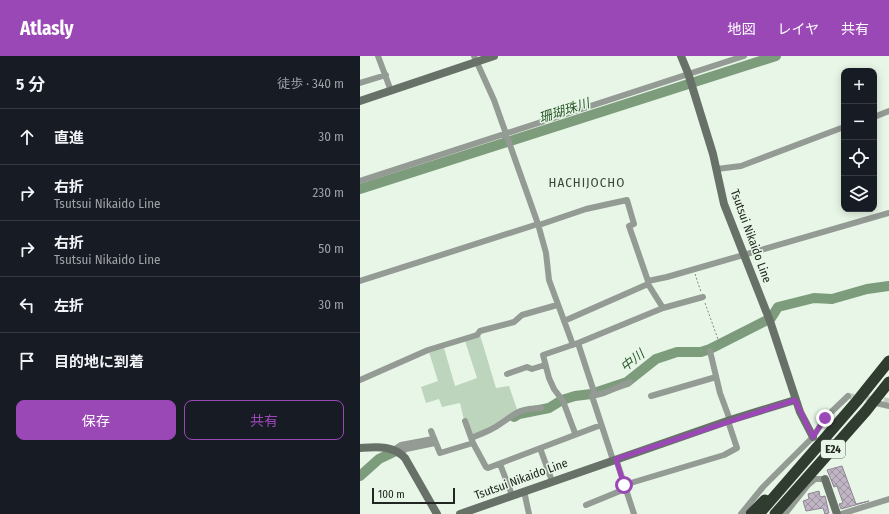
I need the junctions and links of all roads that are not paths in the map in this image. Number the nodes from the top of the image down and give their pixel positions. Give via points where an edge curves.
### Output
1 (378, 56) edge
2 (494, 56) edge
3 (681, 56) edge
4 (744, 56) edge
5 (476, 59) edge
6 (689, 74) junction
7 (386, 75) junction
8 (360, 83) edge
9 (391, 91) junction
10 (360, 101) edge
11 (889, 111) edge
12 (877, 116) edge
13 (841, 128) edge
14 (507, 134) junction
15 (717, 169) junction
16 (360, 181) edge
17 (889, 213) edge
18 (538, 225) junction
19 (744, 256) junction
20 (360, 281) edge
21 (648, 283) junction
22 (703, 297) road end
23 (557, 305) junction
24 (663, 308) junction
25 (564, 321) junction
26 (576, 344) junction
27 (710, 351) dead end
28 (889, 360) edge
29 (545, 365) junction
30 (889, 366) edge
31 (507, 374) dead end
32 (716, 377) junction
33 (360, 380) edge
34 (630, 382) dead end
35 (889, 382) edge
36 (889, 387) edge
37 (594, 393) junction
38 (651, 396) dead end
39 (848, 396) dead end
40 (795, 400) junction
41 (876, 403) junction
42 (889, 406) edge
43 (541, 408) dead end
44 (729, 420) junction
45 (465, 421) dead end
46 (600, 425) junction
47 (431, 431) dead end
48 (575, 433) junction
49 (813, 437) junction
50 (434, 441) junction
51 (472, 441) junction
52 (360, 448) edge
53 (540, 448) junction
54 (397, 451) junction
55 (614, 460) junction
56 (500, 464) junction
57 (826, 479) joint
58 (552, 481) junction
59 (625, 487) junction
60 (524, 491) junction
61 (512, 495) junction
62 (889, 499) edge
63 (586, 505) dead end
64 (437, 514) edge
65 (460, 514) edge
66 (530, 514) edge
67 (634, 514) edge
68 (741, 514) edge
69 (751, 514) edge
70 (759, 514) edge
71 (776, 514) edge
72 (785, 514) edge
73 (837, 514) edge
74 (841, 514) edge

1 - 7 street
2 - 5 main road
3 - 6 main road, Tsutsui Nikaido Line
4 - 6 street
5 - 9 main road
5 - 14 street
6 - 14 street
6 - 15 main road, Tsutsui Nikaido Line
7 - 8 street
7 - 9 street
9 - 10 main road
11 - 12 street
13 - 15 street via 741,166
14 - 16 street
14 - 18 street
15 - 19 main road, Tsutsui Nikaido Line via 724,204
17 - 19 street
18 - 20 street
18 - 21 street via 586,209 627,200 634,224 629,226
18 - 23 street via 546,253 549,280
19 - 21 street
19 - 40 main road, Tsutsui Nikaido Line
21 - 24 street
21 - 25 street
22 - 24 street
23 - 25 street
23 - 33 street via 522,315 514,322 428,350
24 - 26 street
25 - 26 street
26 - 29 street via 543,355
26 - 37 street
27 - 32 street
28 - 70 highway, E24, bridge via 858,401
29 - 31 street via 532,369 527,367
29 - 48 street
30 - 69 highway
32 - 38 street
32 - 44 street
34 - 37 street
35 - 71 highway, E24, bridge
36 - 41 highway
37 - 46 street via 592,396
39 - 49 street via 825,418
40 - 44 main road, Tsutsui Nikaido Line
40 - 49 main road, Tsutsui Nikaido Line
41 - 42 street
41 - 71 highway via 785,499
43 - 51 street via 524,409
44 - 55 main road, Tsutsui Nikaido Line
44 - 59 street via 737,448 724,455
45 - 51 street
46 - 48 street
46 - 55 street
47 - 50 street
48 - 53 street
49 - 68 street via 763,487
50 - 51 street via 440,453
50 - 54 street
51 - 56 street via 486,467
52 - 54 main road via 378,447
53 - 56 street
53 - 58 street
54 - 64 main road
55 - 58 main road, Tsutsui Nikaido Line
55 - 59 street
56 - 61 street
57 - 72 street via 815,479
57 - 73 main road
58 - 60 main road, Tsutsui Nikaido Line
59 - 63 street
59 - 67 street
60 - 61 main road, Tsutsui Nikaido Line
60 - 66 street
61 - 65 main road, Tsutsui Nikaido Line
62 - 74 street

